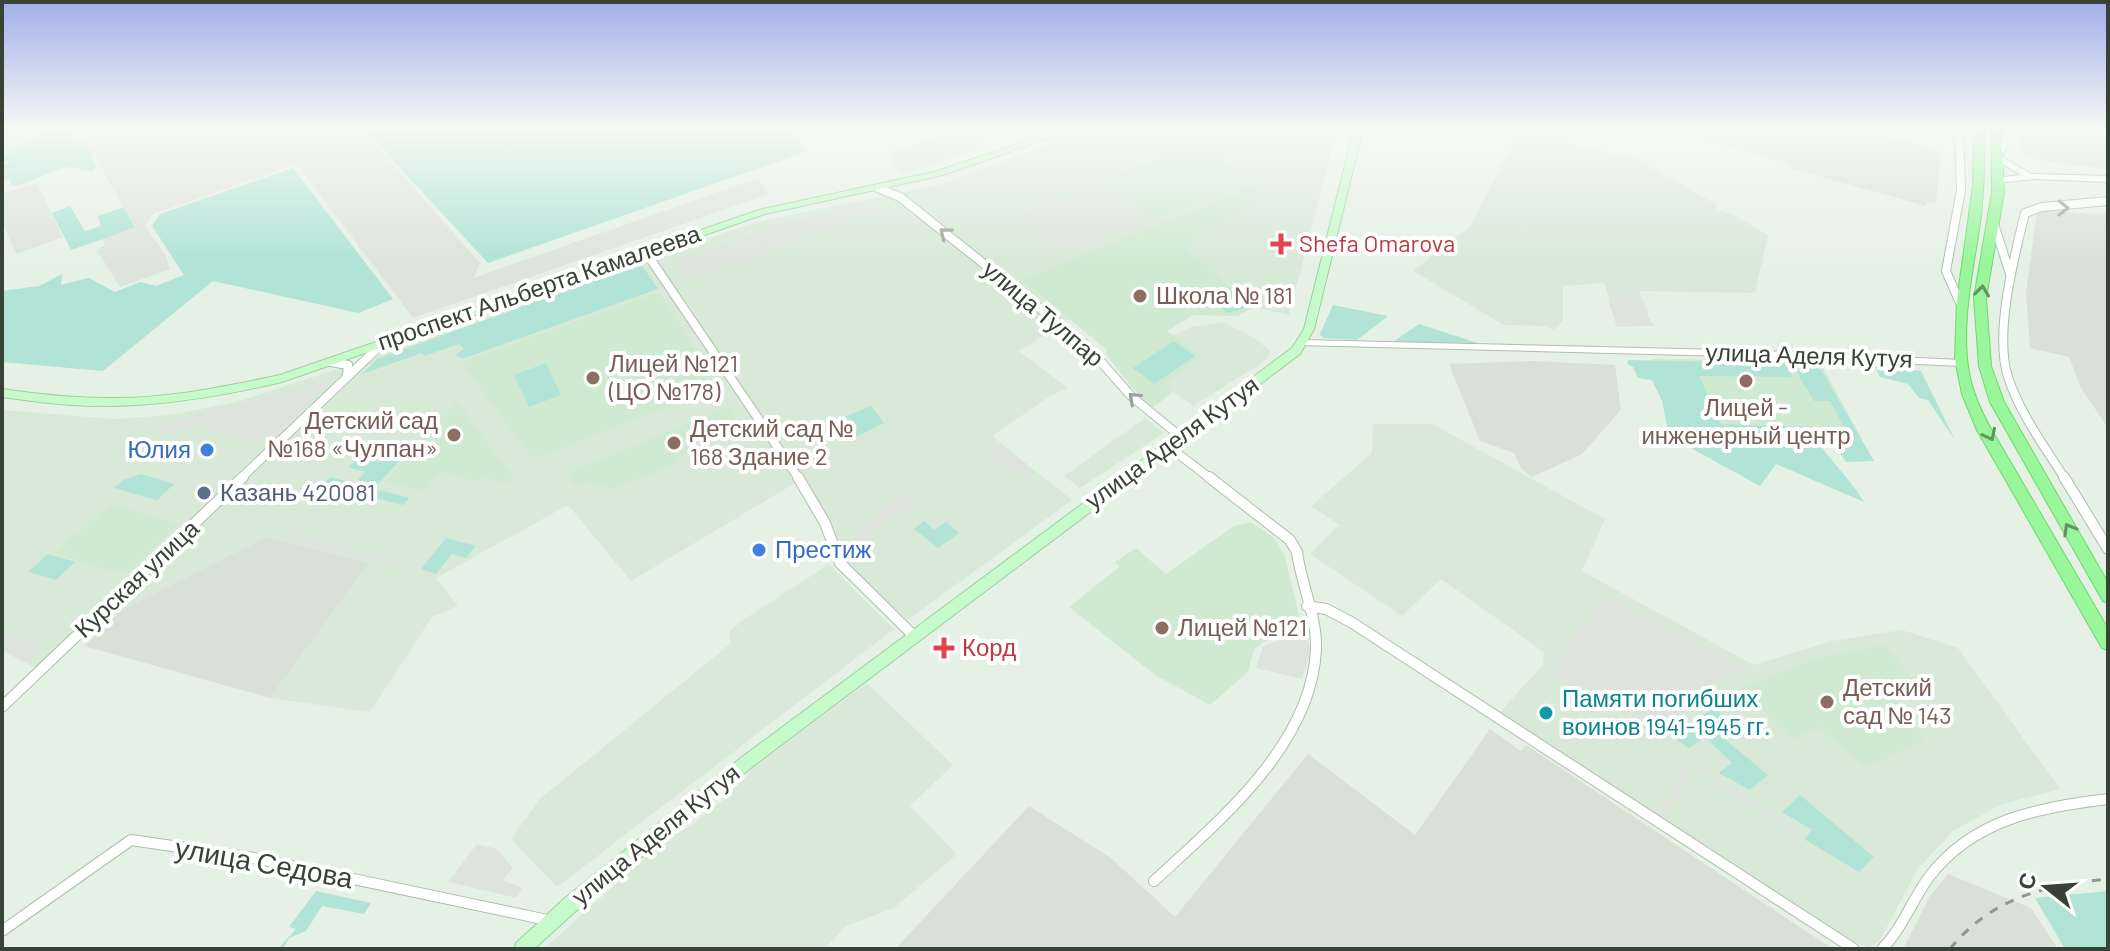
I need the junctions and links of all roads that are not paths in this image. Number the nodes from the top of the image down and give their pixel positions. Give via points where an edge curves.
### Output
1 (934, 173) edge
2 (1348, 173) edge
3 (1960, 173) edge
4 (1978, 173) edge
5 (1998, 173) edge
6 (2025, 173) edge
7 (2035, 176) junction
8 (2108, 179) edge
9 (1998, 180) junction
10 (908, 181) junction
11 (878, 188) junction
12 (900, 197) junction
13 (2108, 201) edge
14 (1994, 223) junction
15 (645, 251) junction
16 (2010, 274) junction
17 (1960, 303) junction
18 (383, 343) junction
19 (1302, 343) junction
20 (331, 362) junction
21 (1961, 363) junction
22 (339, 384) junction
23 (2, 393) edge
24 (1181, 437) junction
25 (1168, 446) junction
26 (2108, 549) edge
27 (2108, 597) edge
28 (1307, 606) junction
29 (915, 637) junction
30 (2108, 643) edge
31 (2, 707) edge
32 (2108, 799) edge
33 (1154, 881) dead end
34 (552, 921) junction
35 (2, 931) edge
36 (522, 949) edge
37 (1854, 949) edge
38 (1882, 949) edge

1 - 10 main road, проспект Альберта Камалеева
2 - 19 main road
3 - 17 street via 1946,271
4 - 17 main road
5 - 9 main road
6 - 7 street
7 - 8 street
7 - 9 street
9 - 14 main road
10 - 11 main road, проспект Альберта Камалеева
10 - 12 street
11 - 12 street, улица Тулпар
11 - 15 main road, проспект Альберта Камалеева via 762,212
24 -> 12 street, улица Тулпар via 1131,396 1087,346
16 -> 13 street via 2022,220 2030,209 2087,208
14 - 16 street
27 -> 14 main road via 1997,402 1985,366 1980,298
15 - 18 main road, проспект Альберта Камалеева
15 - 29 street via 800,481 825,523 840,563
16 - 26 street via 2004,340 2007,374 2021,408
17 - 21 main road
18 - 20 main road, проспект Альберта Камалеева
18 - 22 street, Курская улица
19 - 21 street, улица Аделя Кутуя
19 - 24 main road, улица Аделя Кутуя via 1288,359
20 - 22 street via 350,367
20 - 23 main road, проспект Альберта Камалеева via 202,397 147,403 99,404
21 -> 30 main road via 1971,400
22 - 31 street, Курская улица
24 - 25 main road, улица Аделя Кутуя
25 - 28 street via 1290,540
25 - 29 main road, улица Аделя Кутуя
28 - 33 street via 1316,649 1310,684 1290,729 1226,813
28 - 37 street via 1351,622
29 - 34 main road, улица Аделя Кутуя via 666,825
32 - 38 street via 2034,809 1966,839 1925,878
34 - 35 street, улица Седова via 254,858 131,840
34 - 36 main road, улица Аделя Кутуя

